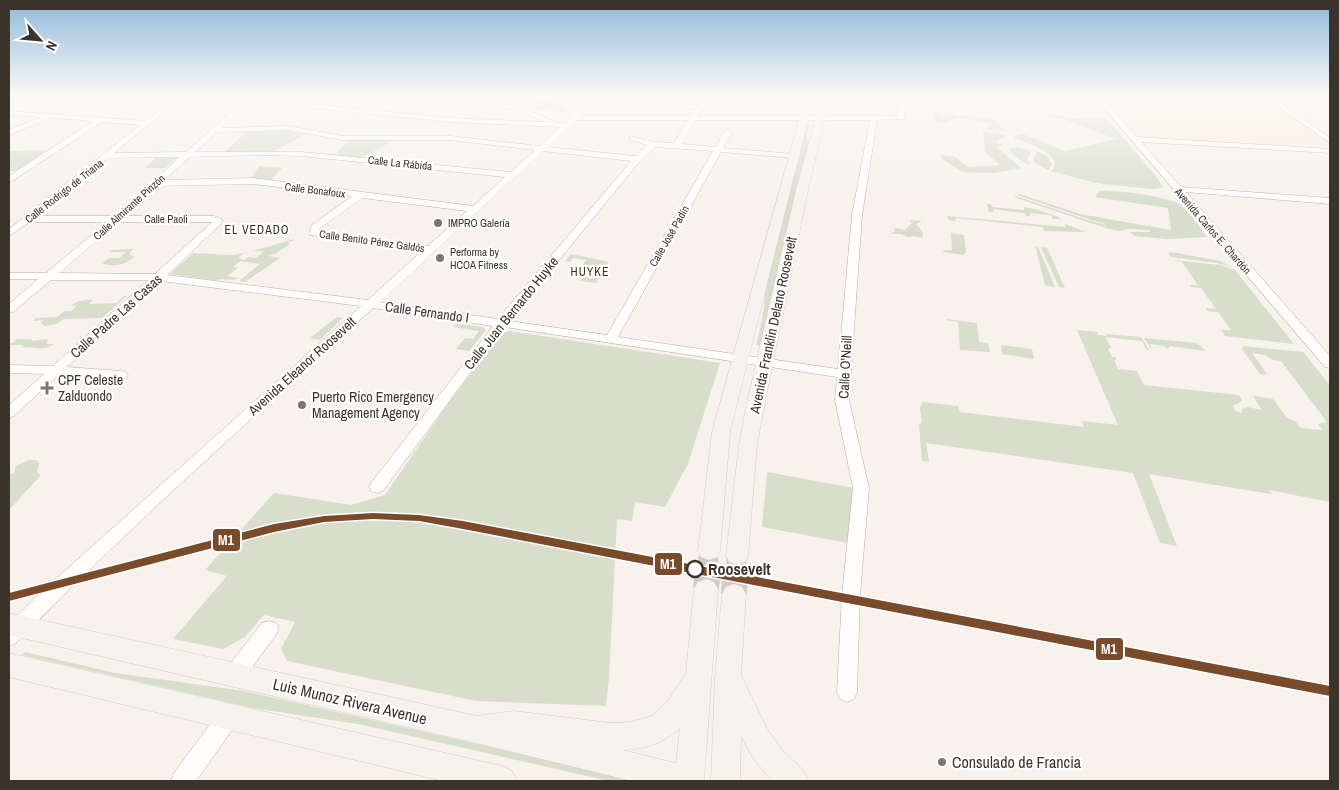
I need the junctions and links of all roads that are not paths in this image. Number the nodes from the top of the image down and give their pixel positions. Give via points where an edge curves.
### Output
1 (728, 132) dead end
2 (80, 133) edge
3 (135, 133) edge
4 (212, 133) edge
5 (317, 133) edge
6 (558, 133) edge
7 (684, 133) edge
8 (805, 133) edge
9 (808, 133) edge
10 (872, 133) edge
11 (1128, 133) edge
12 (1318, 133) edge
13 (633, 138) dead end
14 (1133, 139) junction
15 (1330, 141) edge
16 (652, 144) junction
17 (678, 144) junction
18 (541, 148) junction
19 (719, 148) junction
20 (1330, 151) edge
21 (187, 154) junction
22 (107, 156) junction
23 (794, 156) junction
24 (637, 159) junction
25 (9, 173) edge
26 (19, 173) junction
27 (512, 175) junction
28 (9, 180) edge
29 (155, 183) junction
30 (1180, 192) junction
31 (360, 196) junction
32 (1330, 201) edge
33 (1330, 208) edge
34 (474, 209) junction
35 (28, 219) junction
36 (116, 219) junction
37 (214, 219) joint
38 (9, 233) edge
39 (430, 249) junction
40 (9, 276) edge
41 (49, 276) junction
42 (158, 277) junction
43 (371, 304) junction
44 (9, 310) edge
45 (501, 323) junction
46 (610, 340) junction
47 (741, 359) junction
48 (765, 363) junction
49 (1330, 364) edge
50 (9, 369) edge
51 (57, 370) junction
52 (843, 374) junction
53 (121, 375) dead end
54 (9, 413) edge
55 (376, 487) dead end
56 (709, 551) tunnel mouth
57 (737, 556) tunnel mouth
58 (706, 589) tunnel mouth
59 (734, 594) tunnel mouth
60 (269, 628) dead end
61 (13, 629) edge
62 (9, 665) edge
63 (699, 673) junction
64 (234, 675) junction
65 (728, 677) junction
66 (847, 692) dead end
67 (229, 716) junction
68 (472, 728) junction
69 (182, 781) edge
70 (502, 781) edge
71 (689, 781) edge
72 (726, 781) edge
73 (794, 781) edge

1 - 19 street, Calle José Padín
2 - 26 street
3 - 22 street, Calle Rodrigo de Triana
4 - 21 street, Calle Almirante Pinzón
5 - 18 street via 342,138 450,138
6 - 18 street, Avenida Eleanor Roosevelt
7 - 17 street
8 - 23 main road, Avenida Franklin Delano Roosevelt
9 - 48 main road, Avenida Franklin Delano Roosevelt
10 - 52 street, Calle O'Neill via 857,215
11 - 14 street, Avenida Carlos E. Chardón
12 - 15 street
13 - 16 street
14 - 20 street
14 - 30 street, Avenida Carlos E. Chardón
16 - 17 street
16 - 24 street, Calle Juan Bernardo Huyke
17 - 19 street
18 - 24 street
18 - 27 street, Avenida Eleanor Roosevelt
19 - 23 street
19 - 46 street, Calle José Padín
21 - 22 street, Calle La Rábida
21 - 27 street, Calle La Rábida via 310,155
21 - 29 street, Calle Almirante Pinzón
22 - 35 street, Calle Rodrigo de Triana
23 - 47 main road, Avenida Franklin Delano Roosevelt
24 - 45 street, Calle Juan Bernardo Huyke
25 - 26 street
26 - 28 street
27 - 34 street, Avenida Eleanor Roosevelt
29 - 31 street, Calle Bonafoux via 253,181
29 - 36 street, Calle Almirante Pinzón
30 - 32 street
30 - 33 street
30 - 49 street, Avenida Carlos E. Chardón
31 - 34 street, Calle Bonafoux
31 - 39 street, Calle Benito Pérez Galdós via 315,228 314,233
34 - 39 street, Avenida Eleanor Roosevelt
35 - 36 street, Calle Paoli
35 - 38 street, Calle Rodrigo de Triana
36 - 37 street, Calle Paoli
36 - 41 street, Calle Almirante Pinzón
37 - 42 street, Calle Padre Las Casas via 218,222
39 - 43 street, Avenida Eleanor Roosevelt
40 - 41 street, Calle Fernando I
41 - 42 street, Calle Fernando I
41 - 44 street, Calle Almirante Pinzón
42 - 43 street, Calle Fernando I
42 - 51 street, Calle Padre Las Casas
43 - 45 street, Calle Fernando I
43 - 61 street, Avenida Eleanor Roosevelt
45 - 46 street, Calle Fernando I
45 - 55 street, Calle Juan Bernardo Huyke
46 - 47 street, Calle Fernando I
47 - 48 street, Calle Fernando I
47 - 56 main road, Avenida Franklin Delano Roosevelt via 721,432
48 - 52 street, Calle Fernando I
48 - 57 main road, Avenida Franklin Delano Roosevelt via 748,445
50 - 51 street
51 - 53 street
51 - 54 street, Calle Padre Las Casas
52 - 66 street, Calle O'Neill via 842,400 861,488 851,595
58 - 63 main road
59 - 65 main road
60 - 64 street
61 - 64 main road, Luis Munoz Rivera Avenue
62 - 67 main road
63 - 68 main road via 673,716 660,727 634,736 580,734 512,724
63 - 71 main road
64 - 68 main road, Luis Munoz Rivera Avenue
65 - 72 main road
65 - 73 main road via 761,746 779,769
67 - 69 street
67 - 70 main road
68 - 71 main road, Luis Munoz Rivera Avenue

